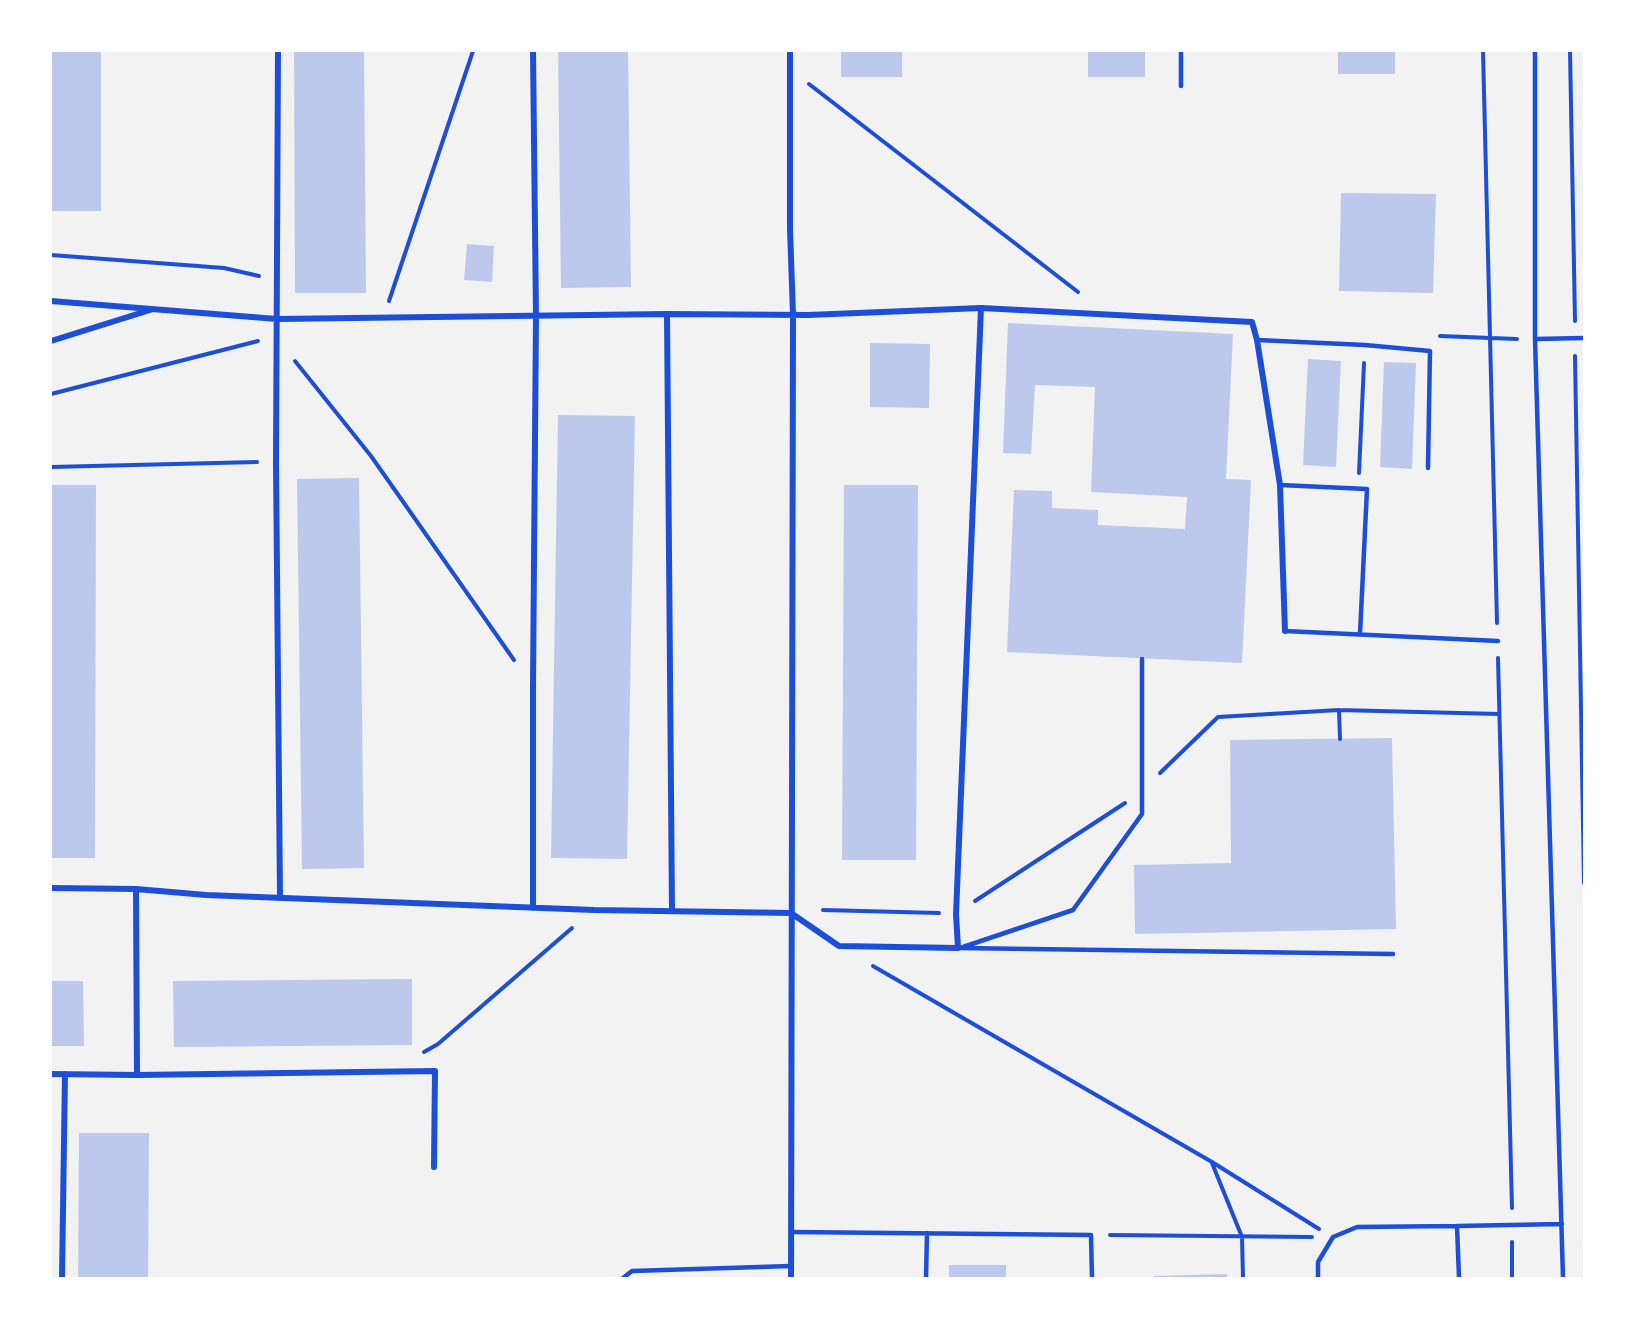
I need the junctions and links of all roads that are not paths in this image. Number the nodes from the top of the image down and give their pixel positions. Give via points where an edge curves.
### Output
1 (278, 51) edge
2 (533, 51) edge
3 (790, 51) edge
4 (1181, 51) edge
5 (1535, 51) edge
6 (1181, 86) dead end
7 (51, 301) edge
8 (981, 308) junction
9 (154, 309) junction
10 (667, 314) junction
11 (793, 314) junction
12 (536, 316) junction
13 (277, 319) junction
14 (1584, 338) edge
15 (1535, 339) junction
16 (1257, 340) junction
17 (51, 341) edge
18 (1428, 468) dead end
19 (1280, 485) junction
20 (1285, 631) joint
21 (1360, 634) junction
22 (1498, 641) road end
23 (1142, 659) dead end
24 (51, 888) edge
25 (136, 889) junction
26 (280, 897) junction
27 (533, 908) junction
28 (672, 910) junction
29 (791, 911) junction
30 (958, 948) junction
31 (1393, 954) dead end
32 (51, 1074) edge
33 (64, 1074) junction
34 (137, 1075) junction
35 (434, 1167) dead end
36 (1562, 1224) junction
37 (1457, 1226) junction
38 (791, 1232) junction
39 (927, 1233) junction
40 (790, 1266) junction
41 (62, 1278) edge
42 (623, 1278) edge
43 (791, 1278) edge
44 (926, 1278) edge
45 (1092, 1278) edge
46 (1318, 1278) edge
47 (1459, 1278) edge
48 (1563, 1278) edge

1 - 13 street
2 - 12 street
3 - 11 street
4 - 6 lane
5 - 15 lane
7 - 9 street
8 - 11 street
8 - 16 street via 1252,322
8 - 30 street via 956,914
9 - 13 street
9 - 17 street
10 - 11 street
10 - 12 street
10 - 28 street
11 - 29 street
12 - 13 street
12 - 27 street
13 - 26 street
14 - 15 lane
15 - 36 lane
16 - 18 lane via 1430,351
16 - 19 street
19 - 20 street
19 - 21 lane via 1367,489
20 - 21 lane
21 - 22 lane
23 - 30 lane via 1142,814 1072,910
24 - 25 street
25 - 26 street
25 - 34 street
26 - 27 street
27 - 28 street
28 - 29 street
29 - 30 street via 839,946
29 - 38 street
30 - 31 lane
32 - 33 street
33 - 34 street
33 - 41 street
34 - 35 street via 435,1071
36 - 37 lane
36 - 48 lane
37 - 46 lane via 1357,1227 1333,1237 1318,1262
37 - 47 lane
38 - 39 lane
38 - 40 street
39 - 44 lane
39 - 45 lane via 1091,1235
40 - 42 lane via 632,1271
40 - 43 street

